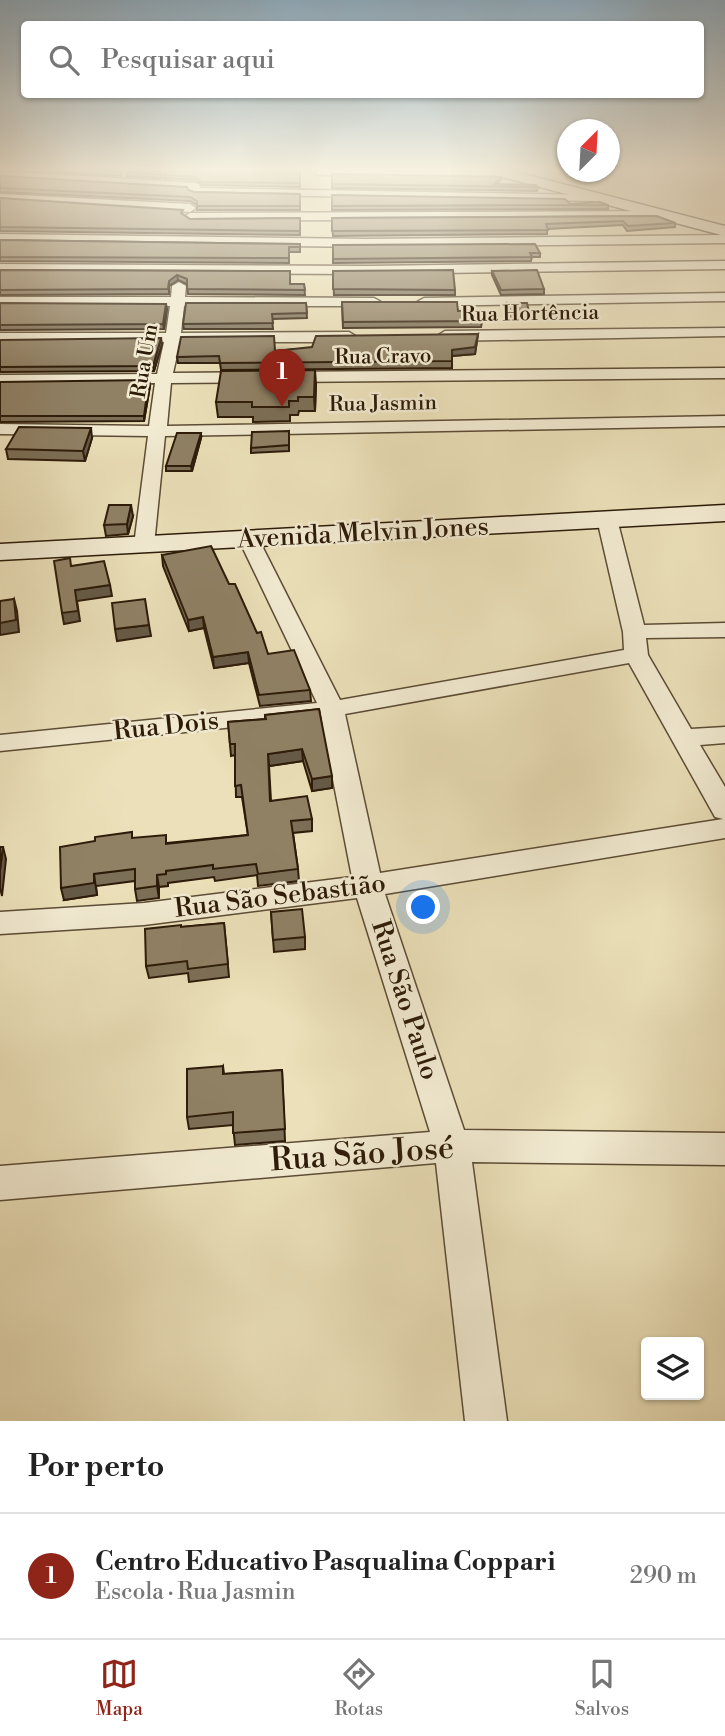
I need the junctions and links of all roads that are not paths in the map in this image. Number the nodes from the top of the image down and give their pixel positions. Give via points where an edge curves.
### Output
1 (0, 238) edge
2 (185, 239) junction
3 (725, 239) edge
4 (725, 265) edge
5 (0, 268) edge
6 (180, 268) junction
7 (725, 297) edge
8 (0, 301) edge
9 (178, 302) junction
10 (725, 332) edge
11 (429, 336) edge
12 (362, 337) edge
13 (0, 338) edge
14 (173, 338) junction
15 (725, 373) edge
16 (0, 380) edge
17 (163, 381) junction
18 (725, 421) edge
19 (0, 429) edge
20 (157, 431) junction
21 (725, 513) edge
22 (607, 519) junction
23 (249, 540) junction
24 (144, 545) junction
25 (0, 552) edge
26 (725, 630) edge
27 (635, 644) junction
28 (332, 709) junction
29 (725, 735) edge
30 (682, 738) junction
31 (0, 743) edge
32 (725, 810) edge
33 (725, 828) edge
34 (368, 886) junction
35 (0, 923) edge
36 (452, 1146) junction
37 (725, 1149) edge
38 (0, 1184) edge
39 (486, 1421) edge

1 - 2 street
2 - 3 street via 366,243
2 - 6 street, Rua Um
4 - 6 street
5 - 6 street
6 - 9 street, Rua Um
7 - 9 street
8 - 9 street
9 - 14 street, Rua Um
10 - 11 street, Rua Hortência
12 - 14 street
13 - 14 street
14 - 17 street, Rua Um
15 - 17 street, Rua Cravo
16 - 17 street, Rua Cravo
17 - 20 street, Rua Um
18 - 20 street, Rua Jasmin
19 - 20 street, Rua Jasmin
20 - 24 street, Rua Um
21 - 22 main road, Avenida Melvin Jones
22 - 23 main road, Avenida Melvin Jones
22 - 27 street
23 - 24 main road, Avenida Melvin Jones
23 - 28 street, Rua São Paulo
24 - 25 main road, Avenida Melvin Jones
26 - 27 street
27 - 28 street, Rua Dois
27 - 30 street
28 - 31 street, Rua Dois
28 - 34 street, Rua São Paulo
29 - 30 street
30 - 32 street
33 - 34 street, Rua São Sebastião
34 - 35 street, Rua São Sebastião via 144,914
34 - 36 street, Rua São Paulo
36 - 37 street, Rua São José
36 - 38 street, Rua São José
36 - 39 street, Rua São Paulo

